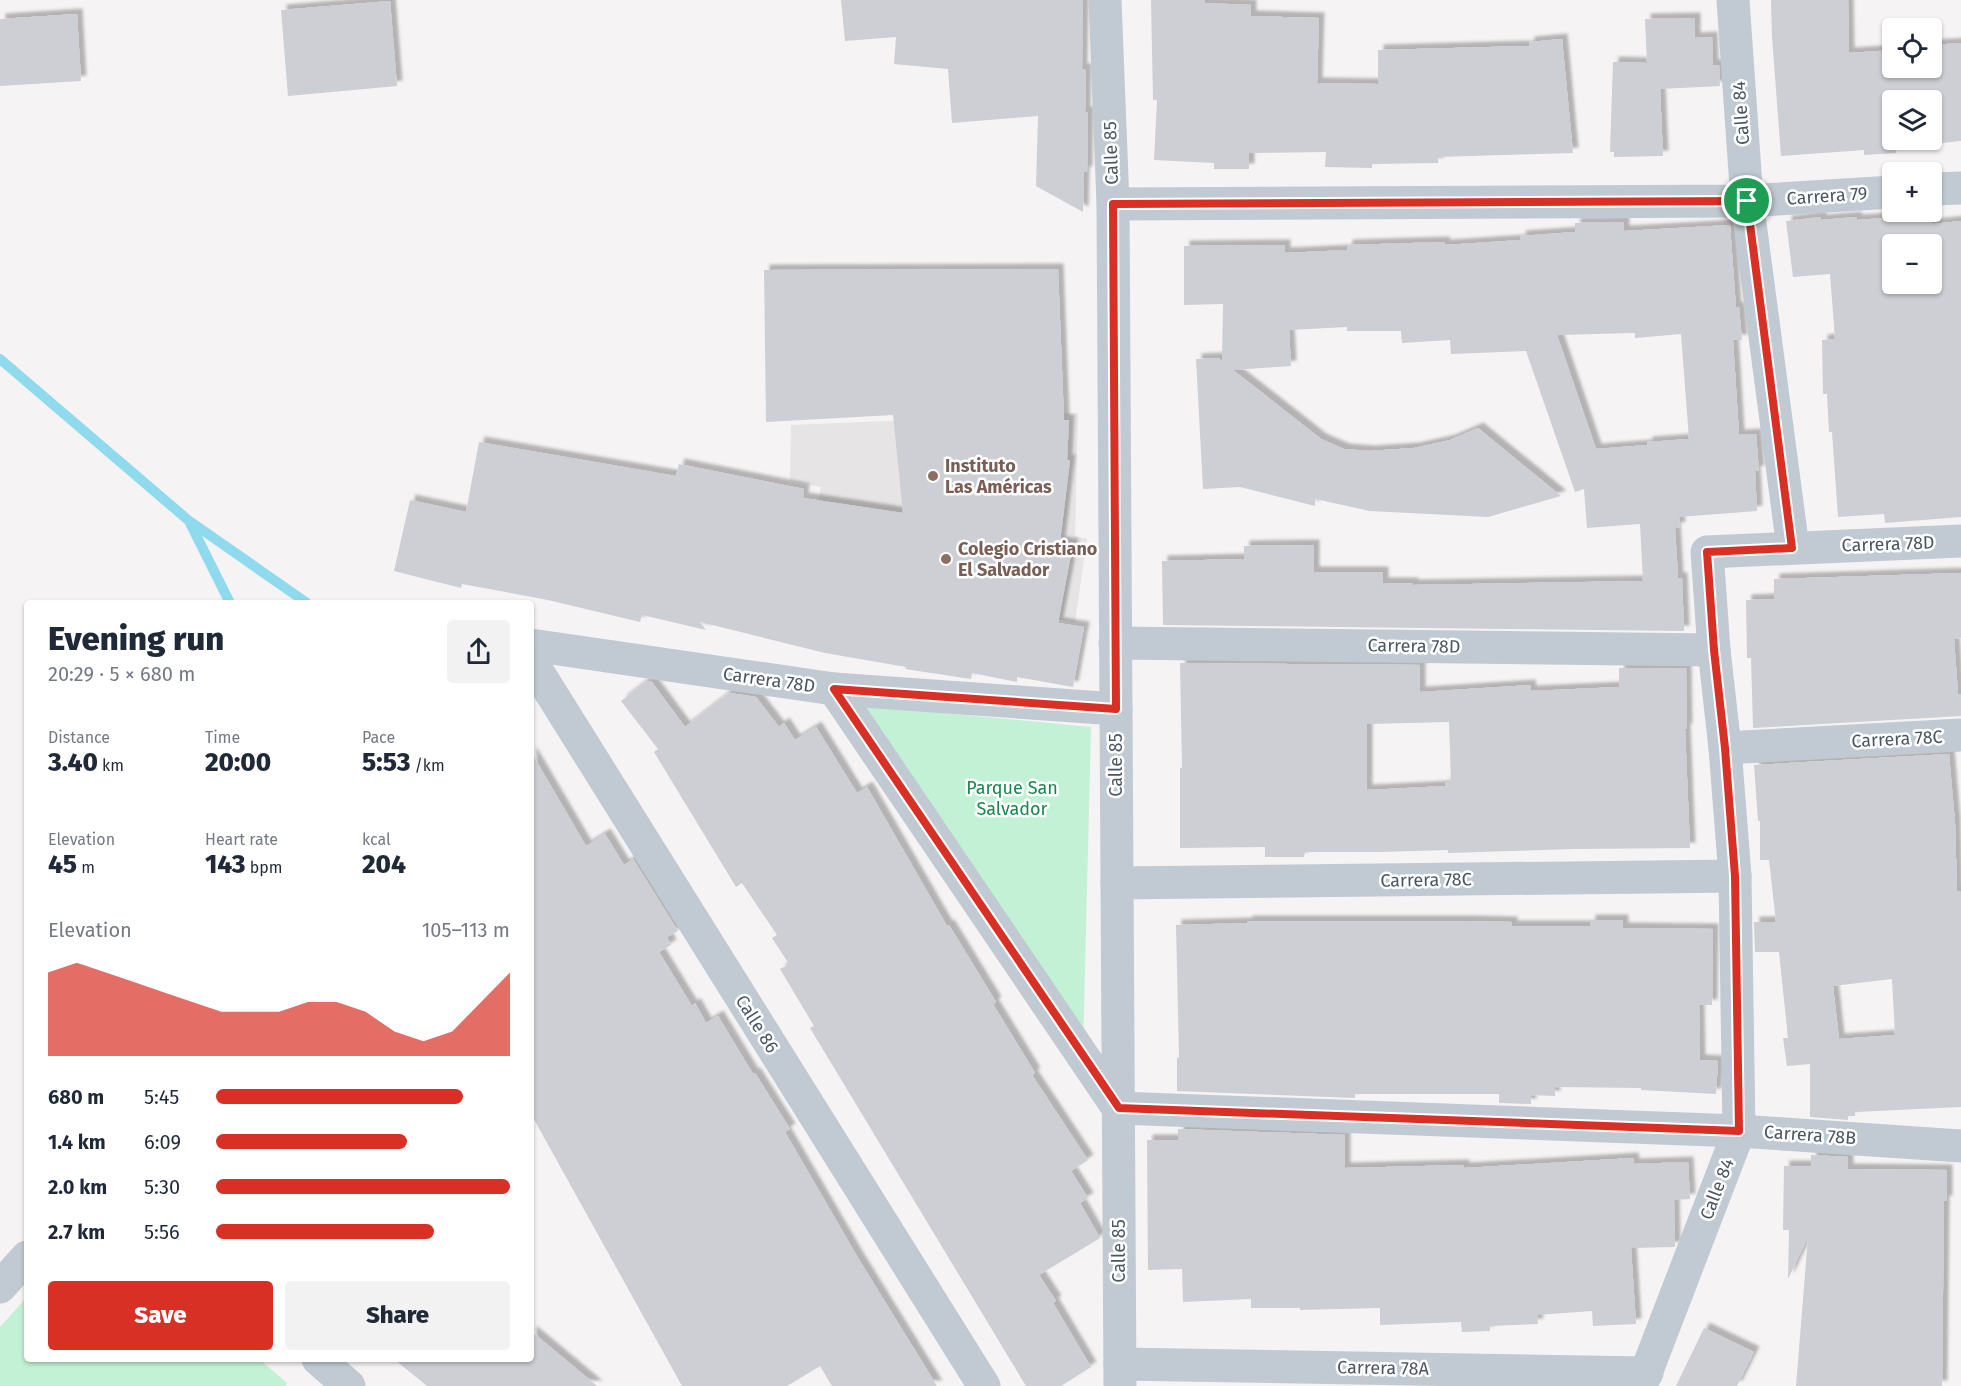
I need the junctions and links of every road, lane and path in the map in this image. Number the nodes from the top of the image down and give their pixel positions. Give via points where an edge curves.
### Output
1 (1106, 0) edge
2 (1733, 0) edge
3 (1961, 188) edge
4 (1942, 189) edge
5 (1882, 193) edge
6 (1747, 201) junction
7 (1113, 204) junction
8 (1961, 541) edge
9 (1792, 548) junction
10 (1707, 552) joint
11 (1115, 643) junction
12 (534, 645) edge
13 (1714, 650) junction
14 (534, 666) edge
15 (834, 689) junction
16 (1116, 709) junction
17 (1961, 735) edge
18 (1725, 748) junction
19 (1735, 876) junction
20 (1117, 883) junction
21 (1119, 1108) junction
22 (1739, 1131) junction
23 (1961, 1146) edge
24 (24, 1260) edge
25 (0, 1287) edge
26 (321, 1362) edge
27 (1120, 1375) edge
28 (1644, 1379) edge
29 (349, 1386) edge
30 (984, 1386) edge

1 - 7 street, Calle 85
2 - 6 street, Calle 84
3 - 4 street
5 - 6 street, Carrera 79
6 - 7 street, Carrera 79
6 - 9 street, Calle 84
7 - 11 street, Calle 85
8 - 9 street, Carrera 78D
9 - 10 street, Carrera 78D
10 - 13 street, Calle 84
11 - 13 street, Carrera 78D
11 - 16 street, Calle 85
12 - 15 street, Carrera 78D
13 - 18 street, Calle 84
14 - 30 street, Calle 86
15 - 16 street, Carrera 78D
15 - 21 street
16 - 20 street, Calle 85
17 - 18 street, Carrera 78C
18 - 19 street, Calle 84
19 - 20 street, Carrera 78C
19 - 22 street, Calle 84
20 - 21 street, Calle 85
21 - 22 street, Carrera 78B
21 - 27 street, Calle 85
22 - 23 street, Carrera 78B
22 - 28 street, Calle 84
24 - 25 street
26 - 29 street
27 - 28 street, Carrera 78A

